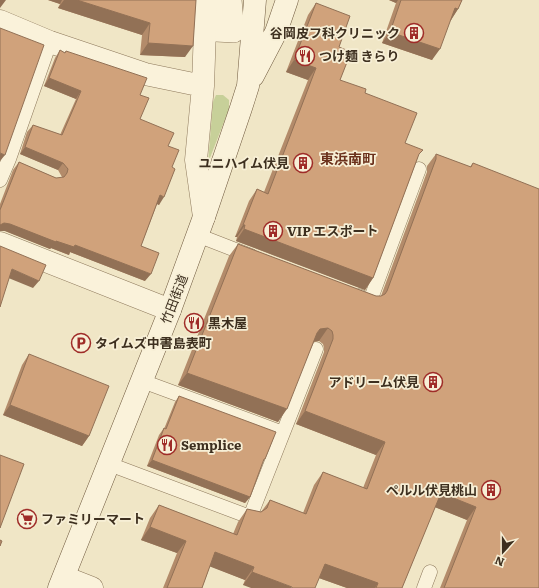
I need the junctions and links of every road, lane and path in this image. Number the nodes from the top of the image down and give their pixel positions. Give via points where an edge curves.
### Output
1 (206, 0) edge
2 (219, 0) edge
3 (231, 0) edge
4 (255, 0) edge
5 (287, 0) edge
6 (0, 21) edge
7 (50, 42) junction
8 (202, 86) junction
9 (248, 86) junction
10 (9, 159) junction
11 (22, 164) edge
12 (419, 169) edge
13 (0, 180) edge
14 (201, 226) junction
15 (0, 243) edge
16 (266, 262) edge
17 (348, 292) edge
18 (170, 310) junction
19 (316, 350) edge
20 (142, 381) junction
21 (283, 433) junction
22 (109, 464) junction
23 (430, 572) dead end
24 (61, 583) edge
25 (92, 588) edge
26 (424, 588) edge

1 - 8 main road
2 - 3 street via 216,31 234,32
4 - 9 main road, 竹田街道
5 - 9 main road via 276,32
6 - 7 main road
7 - 8 main road via 145,74
7 - 10 lane
8 - 14 main road via 196,160
9 - 14 main road, 竹田街道
10 - 11 lane
10 - 13 lane
12 - 17 lane via 370,300
14 - 16 lane
14 - 18 main road, 竹田街道
15 - 18 main road
18 - 20 main road, 竹田街道
19 - 21 lane
20 - 21 lane
20 - 22 main road, 竹田街道
21 - 22 lane via 250,517
22 - 24 main road, 竹田街道
23 - 26 lane
24 - 25 main road

